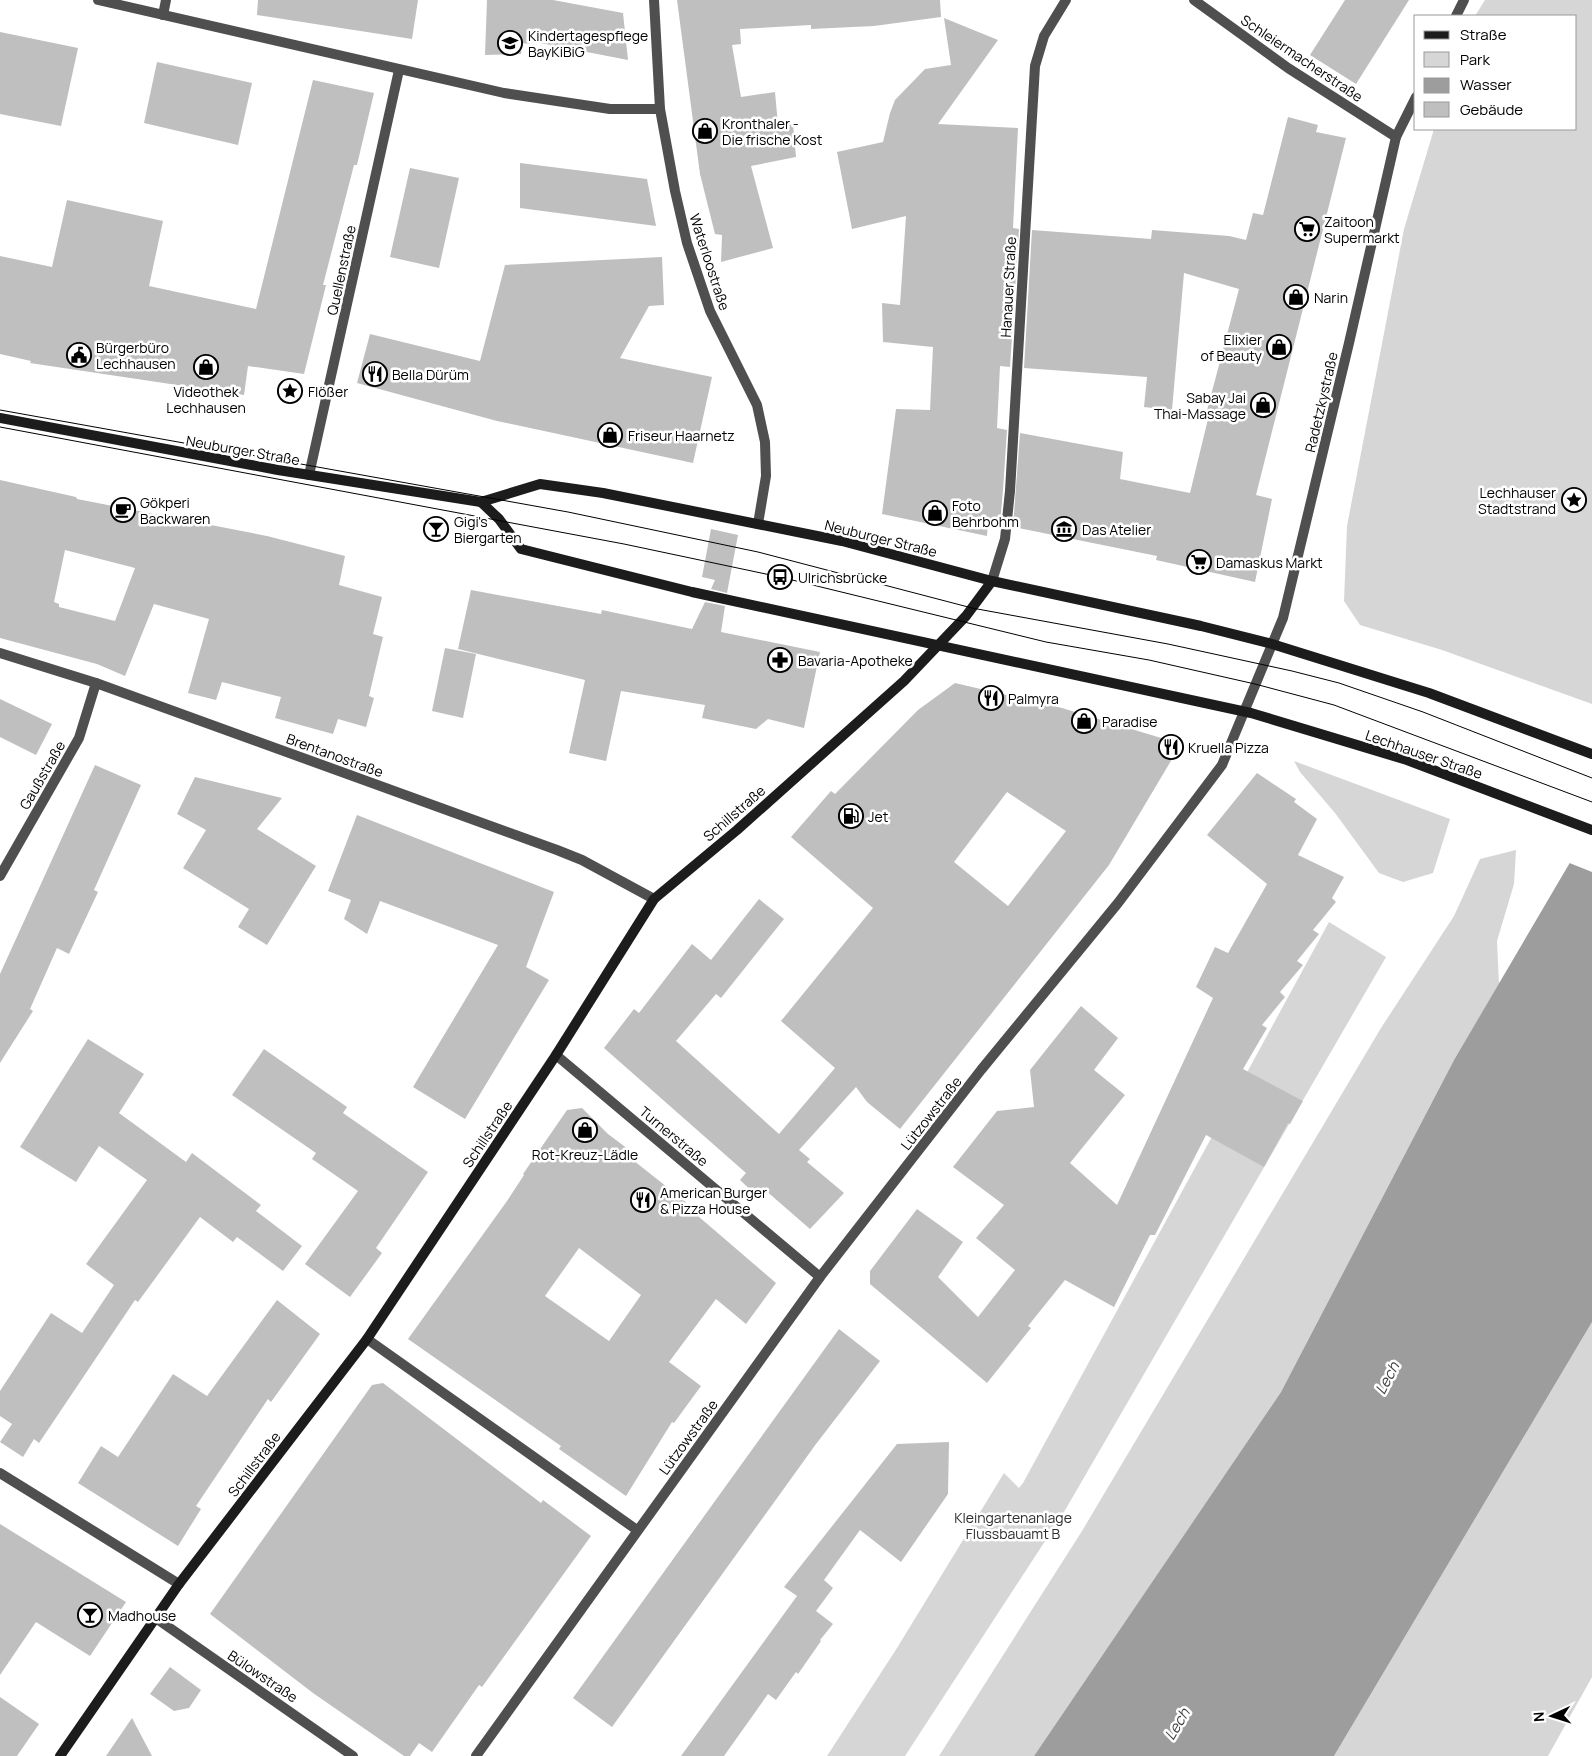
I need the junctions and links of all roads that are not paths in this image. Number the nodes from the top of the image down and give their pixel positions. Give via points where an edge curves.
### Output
1 (98, 0) edge
2 (166, 0) edge
3 (654, 0) edge
4 (1066, 0) edge
5 (1194, 0) edge
6 (1464, 0) edge
7 (163, 15) junction
8 (1456, 15) edge
9 (400, 70) junction
10 (1414, 101) edge
11 (660, 109) junction
12 (1396, 137) junction
13 (0, 418) edge
14 (309, 475) junction
15 (481, 502) junction
16 (758, 524) junction
17 (992, 580) junction
18 (1272, 644) junction
19 (940, 645) junction
20 (0, 653) edge
21 (96, 683) junction
22 (1244, 712) junction
23 (1592, 754) edge
24 (1592, 830) edge
25 (0, 876) edge
26 (654, 898) junction
27 (556, 1055) junction
28 (820, 1277) junction
29 (367, 1340) junction
30 (0, 1473) edge
31 (637, 1530) junction
32 (179, 1584) junction
33 (157, 1619) junction
34 (60, 1756) edge
35 (353, 1756) edge
36 (476, 1756) edge

1 - 7 street
2 - 7 street
3 - 11 street, Waterloostraße
4 - 17 street, Hanauer Straße via 1044,36 1036,66 1010,491 1005,540
5 - 12 street, Schleiermacherstraße via 1288,68
6 - 8 street
7 - 9 street
9 - 11 street via 513,94 610,109
9 - 14 street, Quellenstraße
10 - 12 street, Radetzkystraße
11 - 16 street, Waterloostraße via 687,242 710,311 757,406 765,442 766,476
12 - 18 street, Radetzkystraße via 1288,599
13 - 14 street, Neuburger Straße
14 - 15 street, Neuburger Straße
15 - 16 street, Neuburger Straße via 540,484 603,493
15 - 19 street via 521,549 640,580
16 - 17 street, Neuburger Straße via 842,541
17 - 18 street, Neuburger Straße
17 - 19 street, Schillstraße
18 - 22 street, Radetzkystraße
18 - 23 street via 1429,693
19 - 22 street
19 - 26 street, Schillstraße via 904,682 778,794
20 - 21 street, Brentanostraße
21 - 25 street, Gaußstraße via 79,738
21 - 26 street, Brentanostraße via 574,856
22 - 24 street, Lechhauser Straße via 1407,760
22 - 28 street, Lützowstraße via 1222,765 1118,904 981,1070
26 - 27 street, Schillstraße
27 - 28 street, Turnerstraße
27 - 29 street, Schillstraße
28 - 31 street, Lützowstraße
29 - 31 street
29 - 32 street, Schillstraße
30 - 32 street
31 - 36 street, Lützowstraße
32 - 33 street, Schillstraße
33 - 34 street, Schillstraße
33 - 35 street, Bülowstraße

